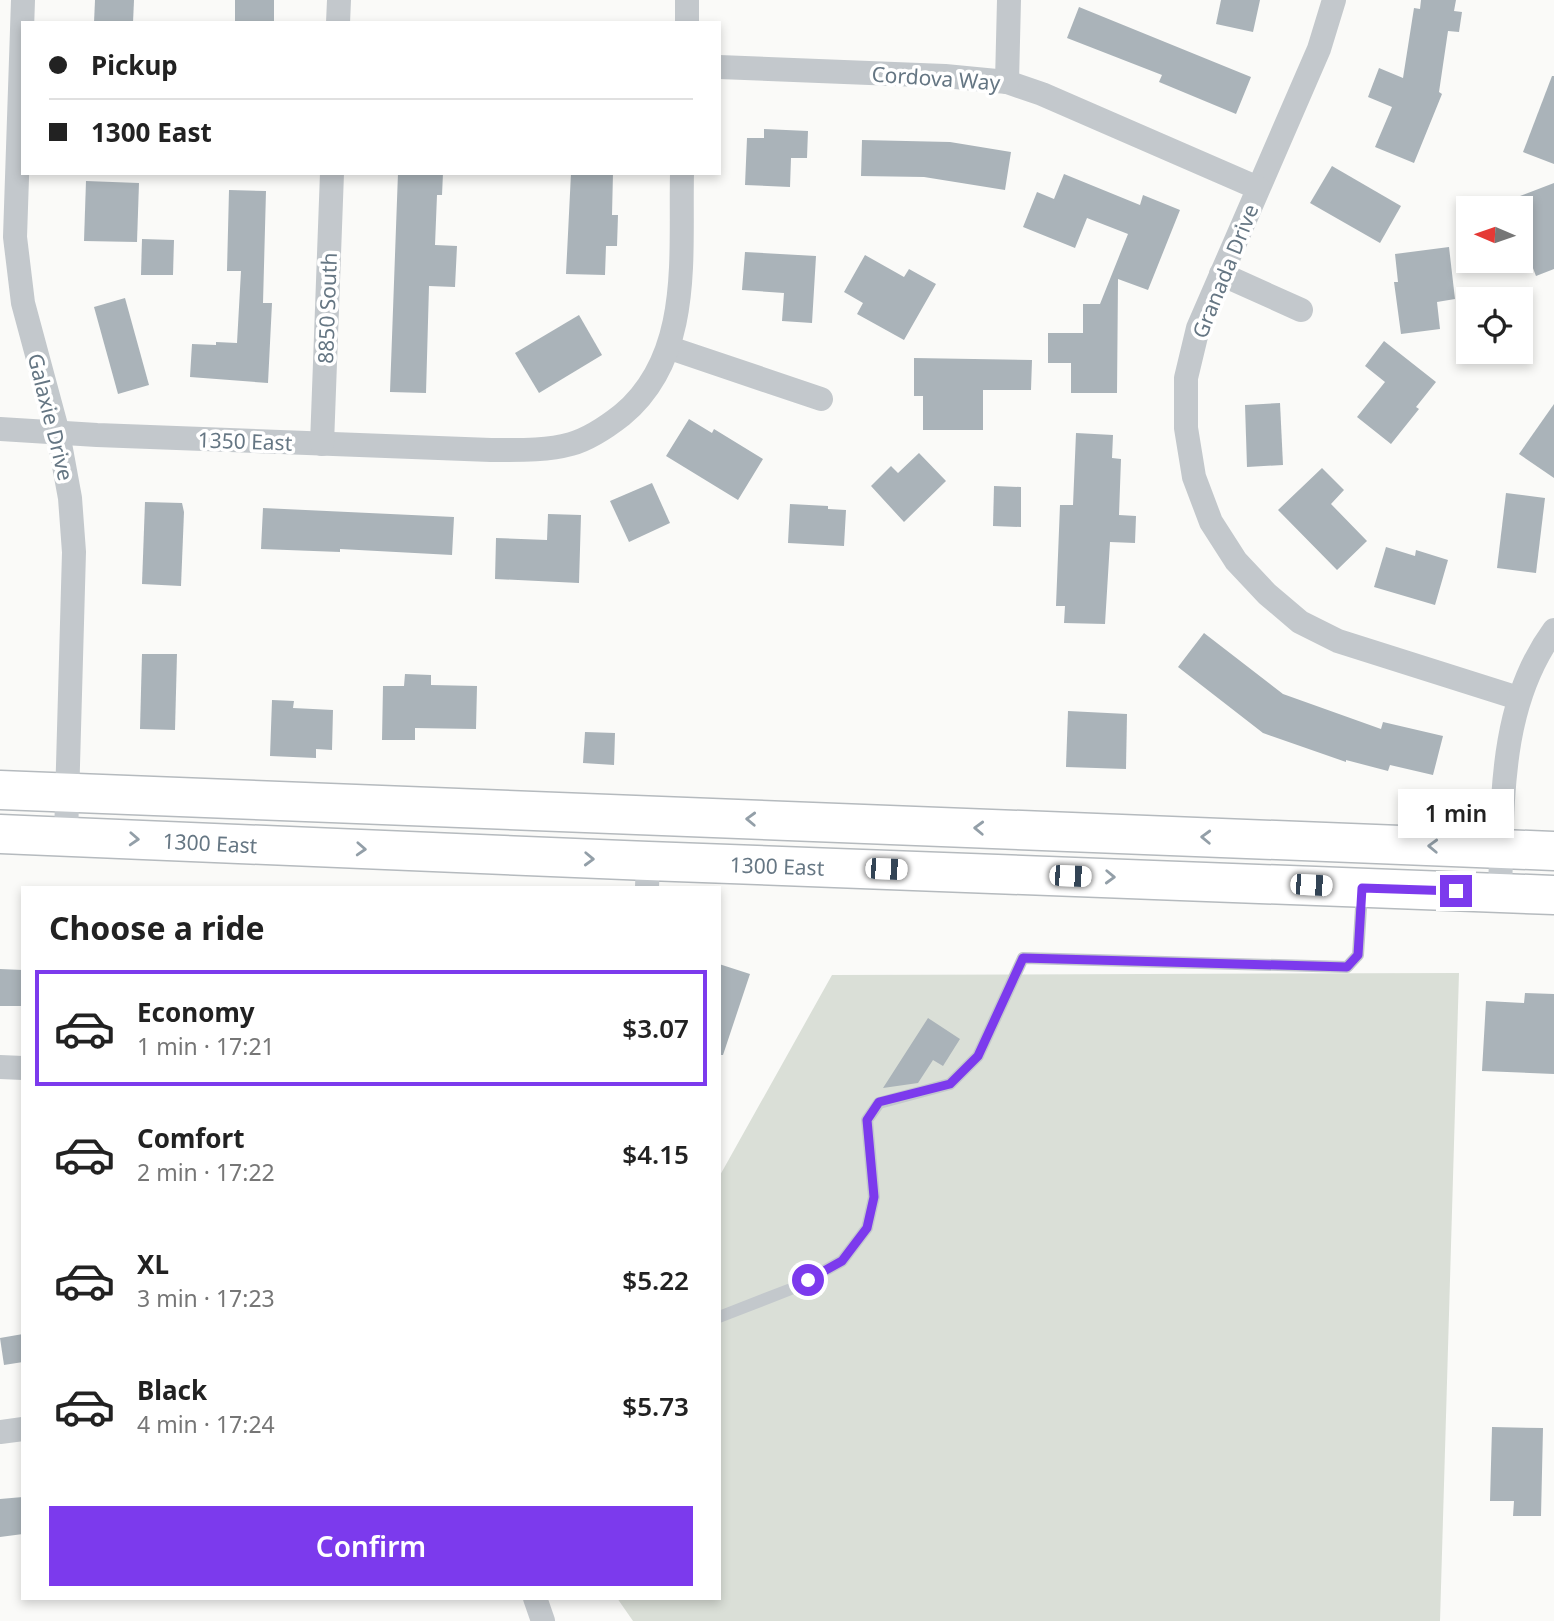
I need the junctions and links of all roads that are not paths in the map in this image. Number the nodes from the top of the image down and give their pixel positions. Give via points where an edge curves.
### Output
1 (23, 0) edge
2 (339, 0) edge
3 (687, 0) edge
4 (1009, 0) edge
5 (1334, 0) edge
6 (22, 21) edge
7 (338, 21) edge
8 (687, 21) edge
9 (21, 59) edge
10 (721, 67) edge
11 (1007, 82) junction
12 (332, 175) edge
13 (682, 175) edge
14 (1258, 188) junction
15 (1221, 274) junction
16 (1301, 310) dead end
17 (670, 348) junction
18 (821, 399) dead end
19 (0, 429) edge
20 (58, 433) junction
21 (323, 444) junction
22 (1554, 630) edge
23 (1518, 698) junction
24 (0, 790) edge
25 (67, 793) junction
26 (0, 834) edge
27 (66, 836) junction
28 (1501, 849) junction
29 (1554, 851) edge
30 (648, 874) edge
31 (1362, 888) junction
32 (1500, 893) junction
33 (1554, 895) edge
34 (0, 1068) edge
35 (21, 1068) edge
36 (721, 1316) edge
37 (21, 1429) edge
38 (0, 1432) edge
39 (536, 1600) edge
40 (543, 1621) edge

1 - 6 street, Galaxie Drive
2 - 7 street
3 - 8 street
4 - 11 street
5 - 14 street, Granada Drive via 1319,49
9 - 20 street, Galaxie Drive via 15,237 23,303
10 - 11 street, Cordova Way
11 - 14 street, Cordova Way
12 - 21 street, 8850 South
13 - 17 street, 1350 East via 680,283
14 - 15 street, Granada Drive
15 - 16 street
15 - 23 street, Granada Drive via 1198,328 1186,377 1185,428 1194,477 1211,522 1236,561 1300,622 1338,641
17 - 18 street
17 - 21 street, 1350 East via 634,405 610,425 573,444 532,450
19 - 20 street, 1350 East
20 - 21 street, 1350 East
20 - 25 street, Galaxie Drive via 74,552
22 - 23 street
23 - 28 street via 1507,748
24 - 25 main road
25 - 27 street, Galaxie Drive
28 -> 25 main road
26 - 27 main road, 1300 East
27 -> 30 main road, 1300 East
28 - 29 main road
28 - 32 street
30 -> 31 main road, 1300 East
31 - 32 main road, 1300 East
31 - 36 lane via 1358,955 1347,967 1023,958 978,1056 950,1084 879,1102 867,1120 874,1197 867,1228 842,1261 791,1289
32 - 33 main road, 1300 East
34 - 35 street
37 - 38 street
39 - 40 street

